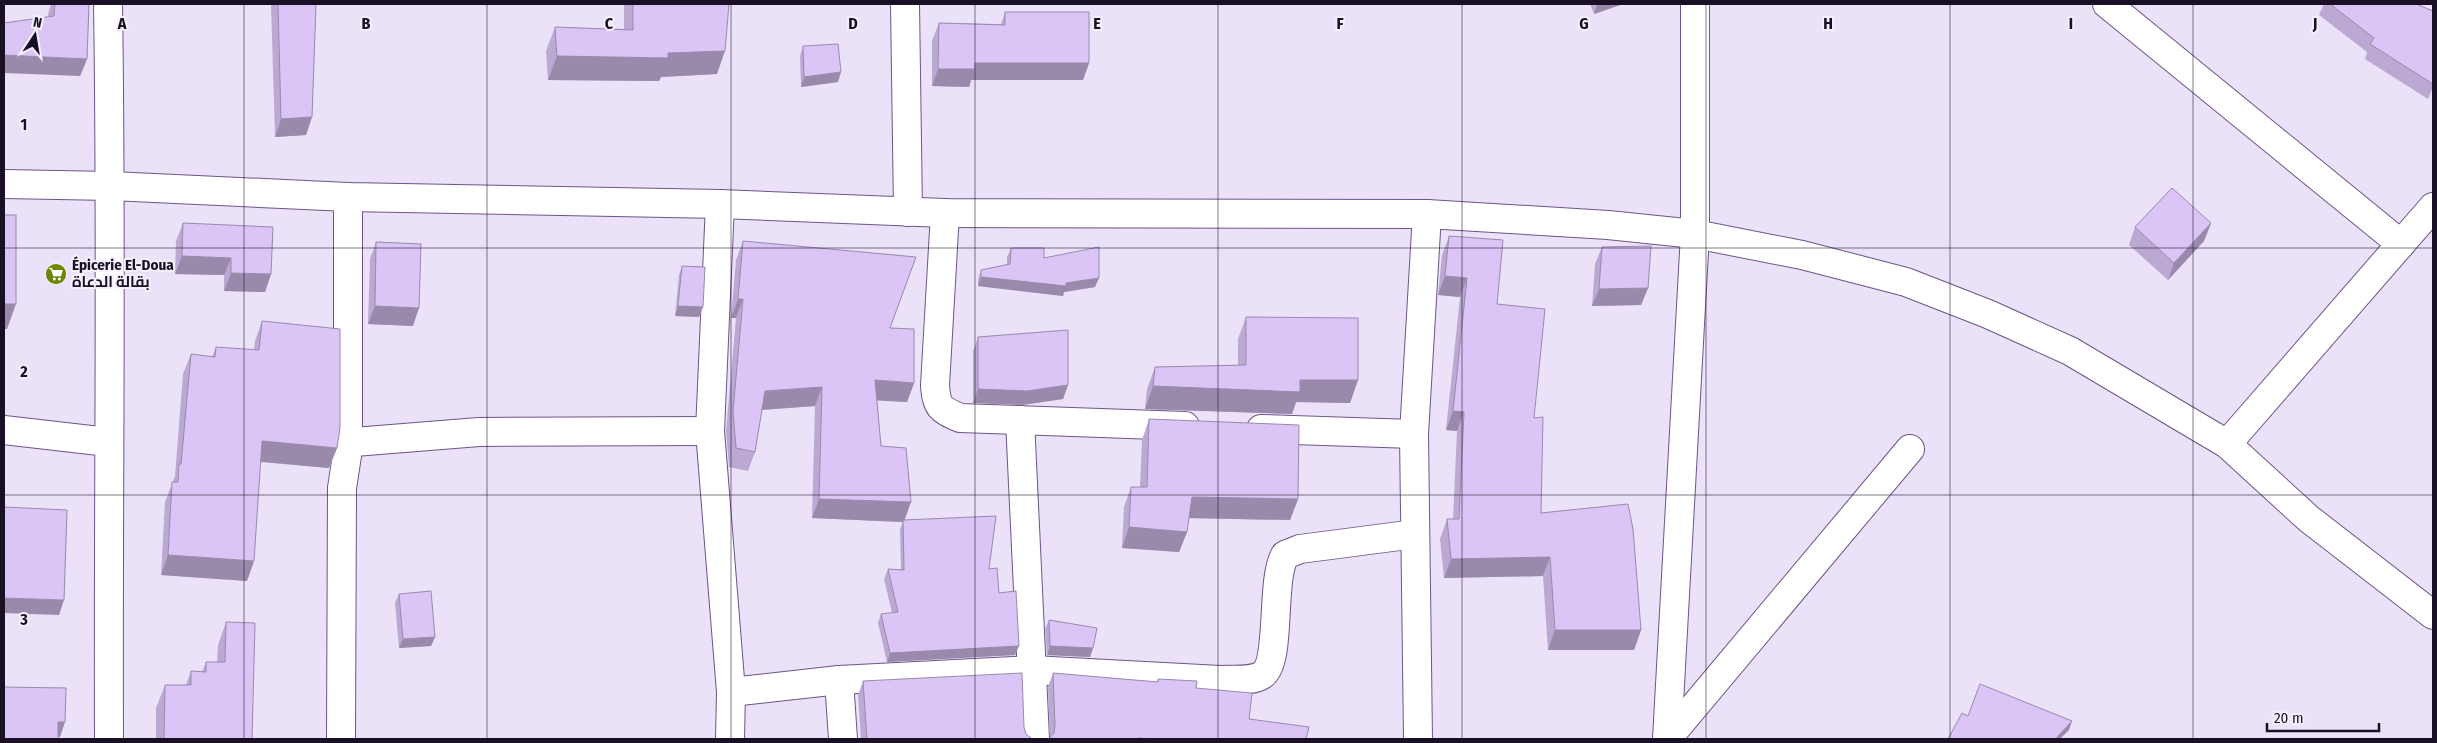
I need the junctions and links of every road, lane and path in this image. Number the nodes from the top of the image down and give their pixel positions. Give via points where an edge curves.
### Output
1 (108, 4) edge
2 (905, 4) edge
3 (2108, 4) edge
4 (1696, 5) edge
5 (4, 184) edge
6 (111, 186) junction
7 (348, 197) junction
8 (720, 204) junction
9 (2433, 207) edge
10 (908, 212) junction
11 (945, 213) junction
12 (1427, 214) junction
13 (1695, 234) junction
14 (2400, 244) junction
15 (1020, 420) junction
16 (4, 430) edge
17 (710, 431) junction
18 (1414, 434) junction
19 (108, 442) junction
20 (2227, 444) junction
21 (348, 449) junction
22 (1910, 449) dead end
23 (1415, 534) junction
24 (2433, 615) edge
25 (1032, 670) junction
26 (839, 680) junction
27 (731, 692) junction
28 (109, 739) edge
29 (342, 739) edge
30 (730, 739) edge
31 (843, 739) edge
32 (1035, 739) edge
33 (1418, 739) edge

1 - 6 street
2 - 10 street
3 - 14 street
4 - 13 street
5 - 6 street
6 - 7 street
6 - 19 street
7 - 8 street
7 - 21 street
8 - 10 street
8 - 17 street
9 - 14 street
10 - 11 street
11 - 12 street
11 - 15 street via 936,402 942,410 960,418
12 - 13 street via 1608,225
12 - 18 street
13 - 20 street via 1802,255 1906,282 1979,310 2070,351
13 - 22 street via 1667,739
14 - 20 street
15 - 18 street
15 - 25 street
16 - 19 street
17 - 21 street via 479,432 354,442
17 - 27 street
18 - 23 street
19 - 28 street
20 - 24 street via 2309,519
21 - 29 street via 342,488
23 - 25 street via 1300,549 1285,555 1278,571 1271,656 1268,668 1261,675 1220,680
23 - 33 street
25 - 26 street
25 - 32 street
26 - 27 street
26 - 31 street
27 - 30 street

